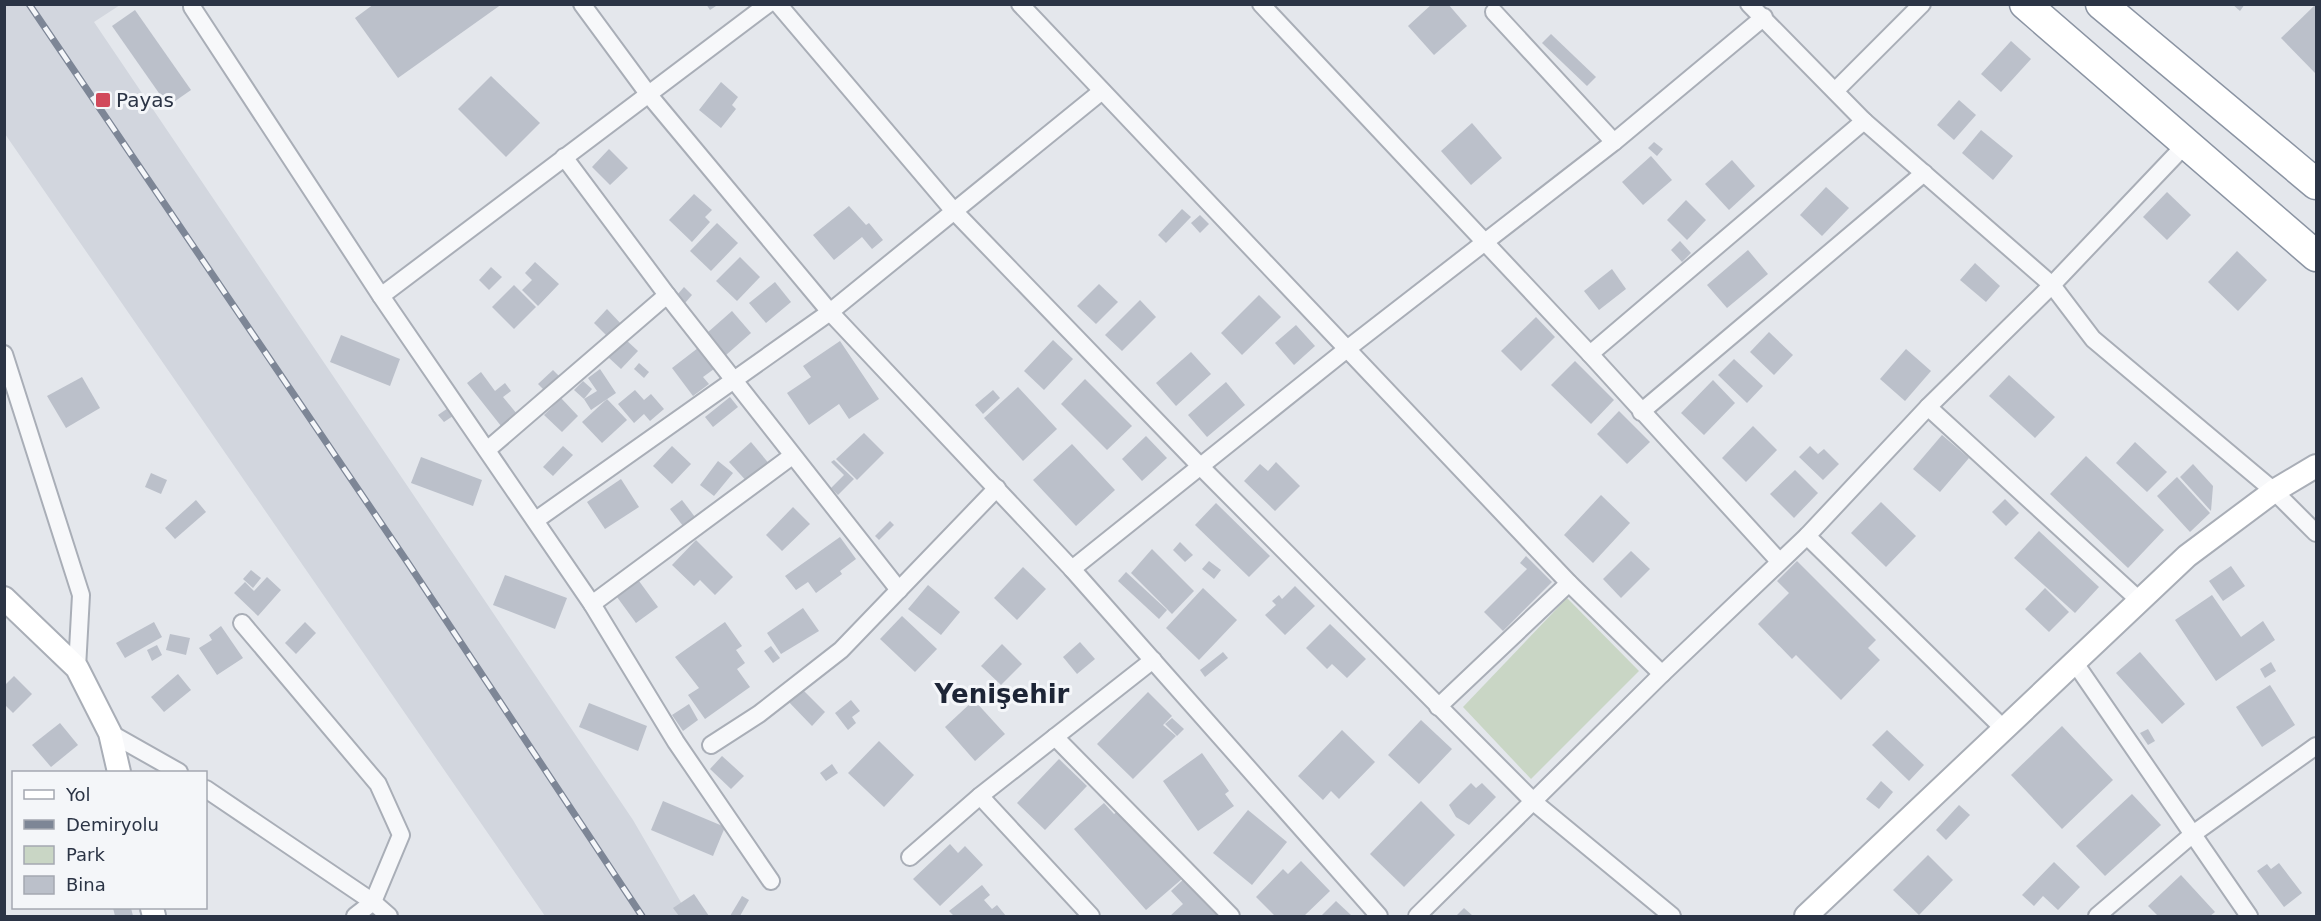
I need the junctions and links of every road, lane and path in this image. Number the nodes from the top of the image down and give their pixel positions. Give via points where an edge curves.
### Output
1 (582, 4) edge
2 (768, 4) edge
3 (778, 4) edge
4 (1020, 4) edge
5 (1261, 4) edge
6 (1749, 4) edge
7 (1922, 4) edge
8 (2025, 4) edge
9 (2101, 4) edge
10 (192, 6) dead end
11 (1494, 12) dead end
12 (1764, 17) junction
13 (1102, 91) junction
14 (1835, 91) junction
15 (649, 95) junction
16 (1864, 122) junction
17 (1614, 142) junction
18 (2186, 144) junction
19 (564, 157) junction
20 (1924, 173) junction
21 (2316, 184) edge
22 (953, 210) junction
23 (1485, 243) junction
24 (2316, 256) edge
25 (2052, 285) junction
26 (667, 295) junction
27 (381, 296) junction
28 (830, 312) junction
29 (1347, 350) junction
30 (4, 354) edge
31 (1590, 354) junction
32 (733, 382) junction
33 (1928, 407) junction
34 (1641, 411) junction
35 (487, 450) junction
36 (792, 456) junction
37 (1200, 466) junction
38 (2316, 466) edge
39 (997, 488) junction
40 (2274, 491) junction
41 (536, 519) junction
42 (2316, 532) edge
43 (1807, 536) junction
44 (1779, 561) junction
45 (1072, 569) junction
46 (1569, 583) junction
47 (899, 590) junction
48 (4, 598) edge
49 (2139, 600) junction
50 (592, 604) junction
51 (242, 623) dead end
52 (1153, 660) junction
53 (2075, 663) junction
54 (77, 668) junction
55 (1662, 674) junction
56 (1438, 707) junction
57 (2006, 730) junction
58 (110, 733) junction
59 (1055, 737) junction
60 (711, 745) dead end
61 (2316, 747) edge
62 (119, 771) edge
63 (177, 771) edge
64 (207, 790) edge
65 (980, 796) junction
66 (1534, 803) junction
67 (2193, 834) junction
68 (910, 857) dead end
69 (771, 880) dead end
70 (373, 902) junction
71 (355, 916) edge
72 (389, 916) edge
73 (1091, 916) edge
74 (1231, 916) edge
75 (1379, 916) edge
76 (1417, 916) edge
77 (1672, 916) edge
78 (1806, 916) edge
79 (2097, 916) edge
80 (2250, 916) edge

1 - 15 street
2 - 15 street
3 - 22 street
4 - 13 street
5 - 23 street
6 - 12 street
7 - 14 street
8 - 18 highway
9 - 21 highway
10 - 27 street
11 - 17 street
12 - 14 street
12 - 17 street
13 - 22 street
13 - 29 street
14 - 16 street
15 - 19 street
15 - 28 street
16 - 20 street
16 - 31 street
17 - 23 street
18 - 24 highway
18 - 25 street
19 - 26 street
19 - 27 street
20 - 25 street
20 - 34 street
22 - 28 street
22 - 37 street
23 - 29 street
23 - 31 street
25 - 33 street
25 - 40 street via 2093,339
26 - 32 street
26 - 35 street
27 - 35 street
28 - 32 street
28 - 39 street
29 - 37 street
29 - 46 street
30 - 54 street via 81,595
31 - 34 street
32 - 36 street
32 - 41 street
33 - 43 street
33 - 49 street
34 - 44 street
35 - 41 street
36 - 47 street
36 - 50 street
37 - 45 street
37 - 56 street
38 - 40 street
39 - 45 street
39 - 47 street
40 - 42 street
40 - 49 street via 2187,556
41 - 50 street
43 - 44 street
43 - 57 street
44 - 55 street
45 - 52 street
46 - 55 street
46 - 56 street
47 - 60 street via 841,650 759,714
48 - 54 street
49 - 53 street
50 - 69 street via 676,742
51 - 70 street via 378,784 401,835
52 - 59 street
52 - 75 street
53 - 57 street
53 - 67 street
54 - 58 street
55 - 66 street
56 - 66 street
57 - 78 street
58 - 62 street
58 - 63 street
59 - 65 street
59 - 74 street
61 - 67 street
64 - 70 street
65 - 68 street
65 - 73 street
66 - 76 street
66 - 77 street
67 - 79 street
67 - 80 street
70 - 71 street
70 - 72 street

